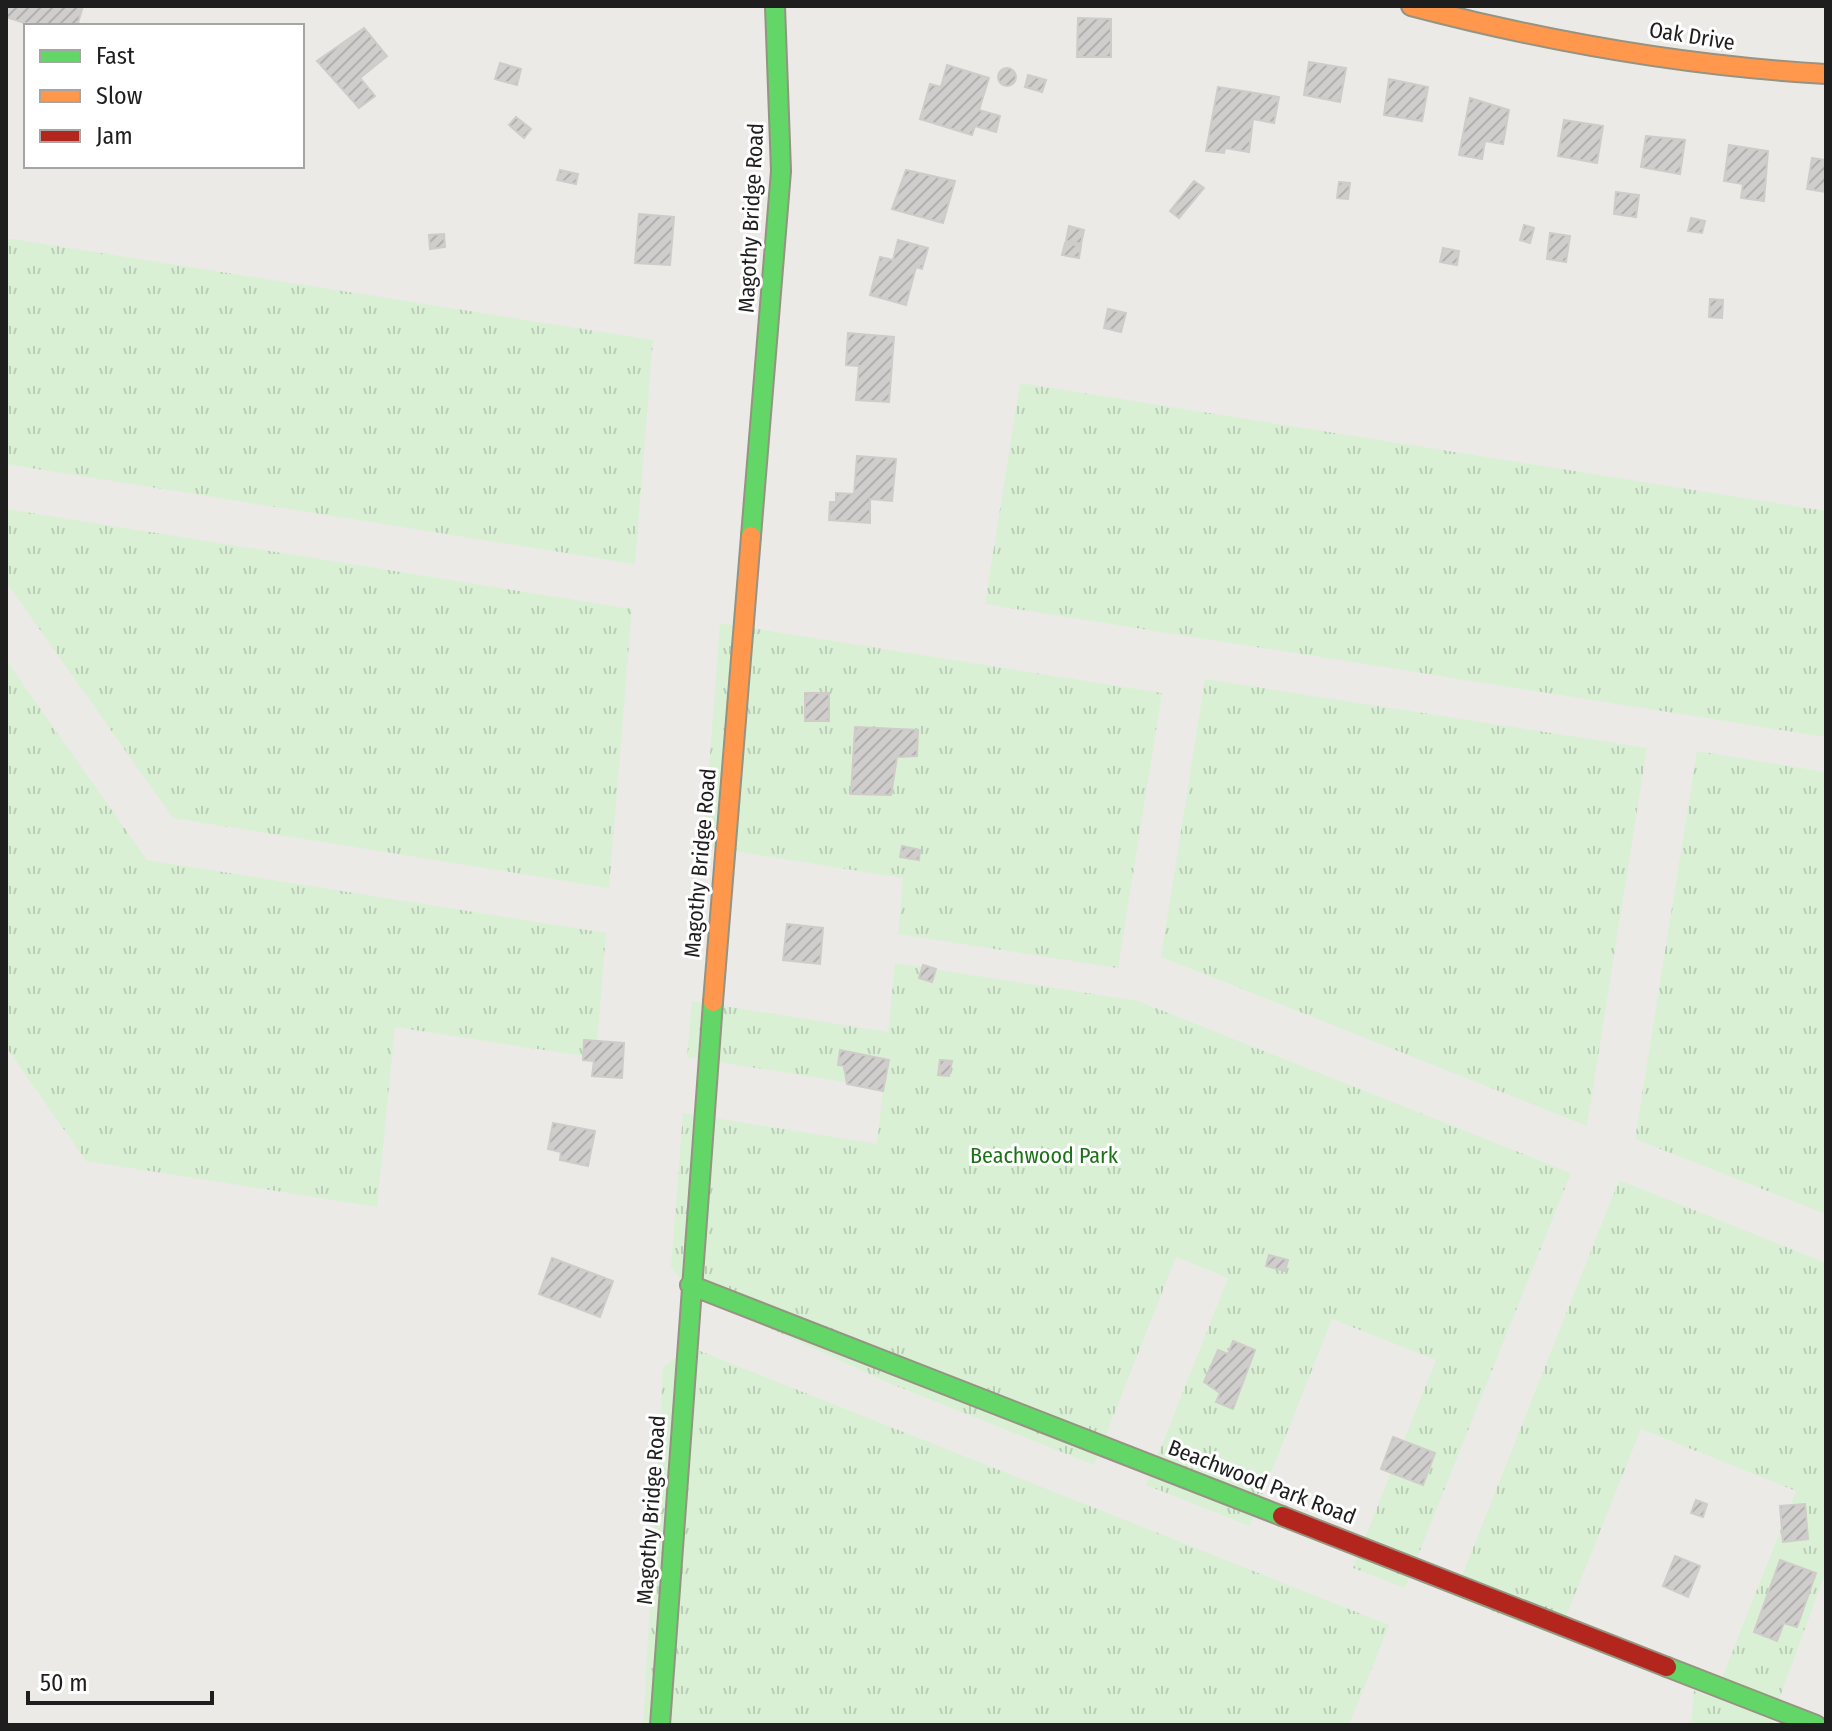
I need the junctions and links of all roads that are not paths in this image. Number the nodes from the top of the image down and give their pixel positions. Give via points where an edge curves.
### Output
1 (775, 6) edge
2 (1411, 6) edge
3 (1826, 74) edge
4 (690, 1285) junction
5 (660, 1725) edge
6 (1816, 1725) edge

1 - 4 main road, Magothy Bridge Road via 781,171
2 - 3 main road, Oak Drive via 1501,31 1755,71
4 - 5 main road, Magothy Bridge Road
4 - 6 main road, Beachwood Park Road

